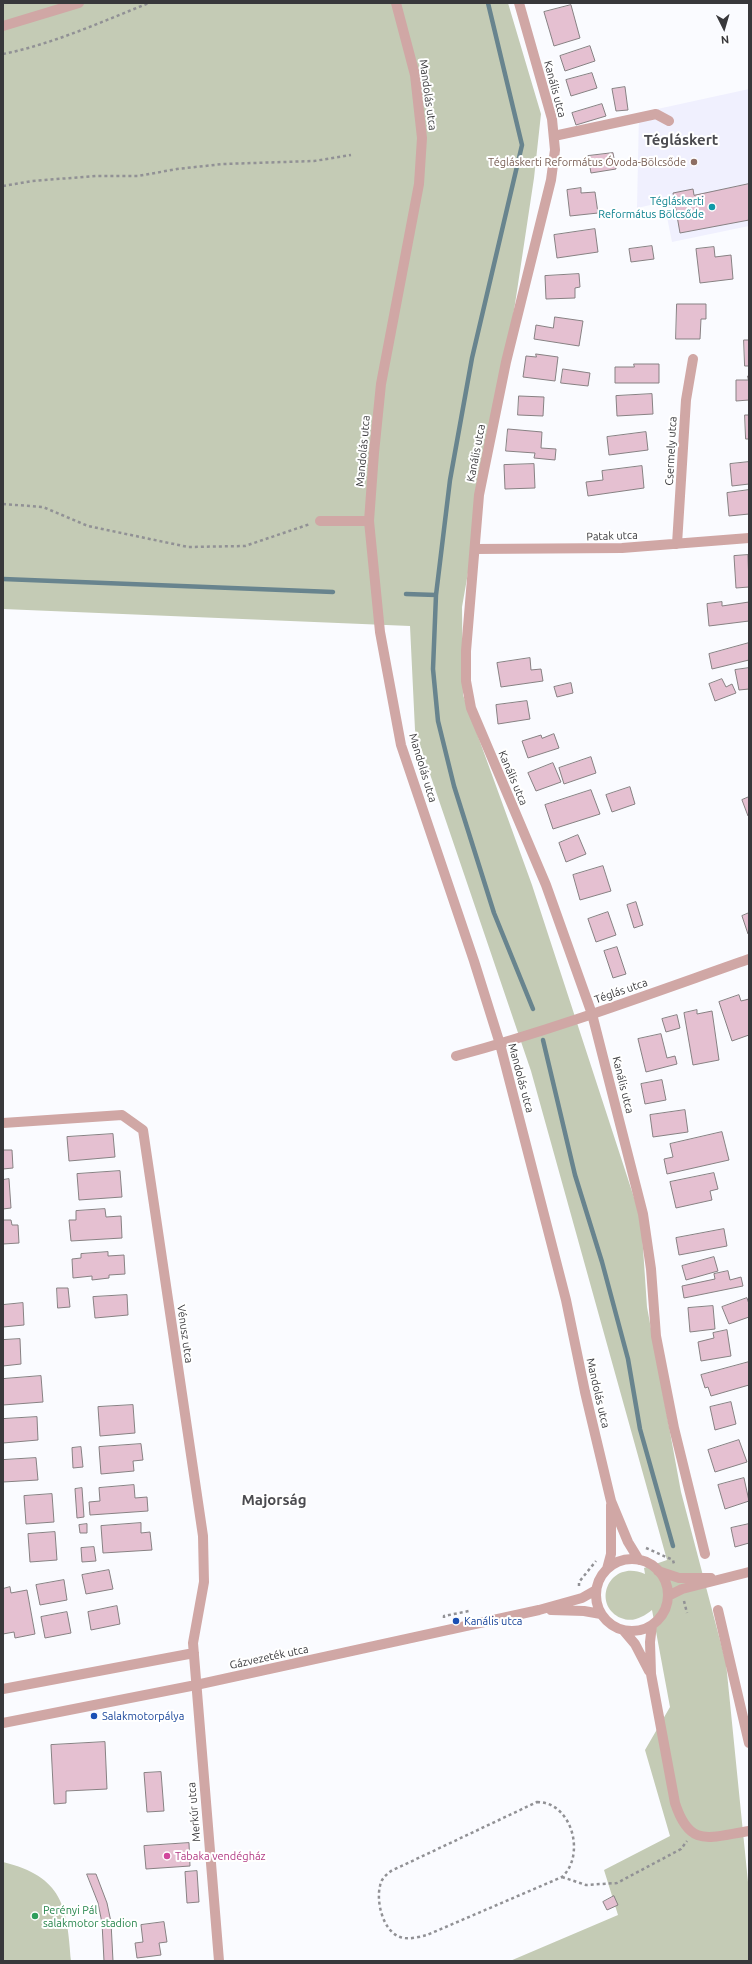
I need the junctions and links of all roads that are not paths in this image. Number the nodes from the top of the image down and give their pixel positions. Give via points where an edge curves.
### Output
1 (79, 3) edge
2 (396, 3) edge
3 (519, 3) edge
4 (3, 26) edge
5 (669, 121) dead end
6 (554, 136) junction
7 (693, 359) dead end
8 (320, 521) road end
9 (369, 522) junction
10 (749, 538) edge
11 (677, 544) junction
12 (475, 549) junction
13 (749, 959) edge
14 (592, 1014) junction
15 (500, 1044) junction
16 (456, 1056) dead end
17 (3, 1123) edge
18 (611, 1501) junction
19 (705, 1554) dead end
20 (639, 1560) junction
21 (607, 1569) junction
22 (658, 1571) junction
23 (749, 1572) edge
24 (727, 1578) junction
25 (596, 1590) junction
26 (668, 1596) junction
27 (539, 1610) junction
28 (718, 1610) dead end
29 (601, 1614) junction
30 (652, 1625) junction
31 (624, 1631) junction
32 (194, 1653) junction
33 (650, 1674) junction
34 (196, 1685) junction
35 (3, 1689) edge
36 (3, 1723) edge
37 (749, 1743) edge
38 (749, 1831) edge
39 (219, 1961) edge

1 - 4 street
2 - 9 street, Mandolás utca via 415,75 420,114 421,161 412,231 381,384
3 - 6 street, Kanális utca via 552,119
5 - 6 street via 656,114
6 - 12 street, Kanális utca via 552,180 506,362 492,429 480,495
7 - 11 street, Csermely utca via 686,400
8 - 9 street
9 - 15 street, Mandolás utca via 380,632 401,745
10 - 11 street, Patak utca
11 - 12 street, Patak utca via 599,549
12 - 14 street, Kanális utca via 466,651 466,681 471,708 546,885
13 - 14 street, Téglás utca
14 - 15 street, Téglás utca
14 - 19 street, Kanális utca via 643,1214 651,1269 656,1336 674,1428
15 - 16 street, Téglás utca
15 - 18 street, Mandolás utca via 566,1300
17 - 32 street, Vénusz utca via 122,1115 143,1130 203,1536 204,1582 193,1643
18 - 20 street, Mandolás utca via 628,1542
18 - 21 street, Mandolás utca via 611,1554
20 - 21 street via 622,1560
20 - 22 street
21 - 25 street via 600,1578
22 - 24 street via 679,1578
22 - 26 street via 666,1583
23 - 24 street
24 - 26 street via 682,1589
25 - 27 street, Gázvezeték utca via 582,1598
25 - 29 street via 596,1602
26 - 30 street via 666,1608
27 - 29 street, Gázvezeték utca via 584,1610
27 - 34 street, Gázvezeték utca
28 - 37 street
29 - 31 street via 611,1625
30 - 31 street via 644,1630
30 - 33 street
31 - 33 street via 635,1644
32 - 34 street, Vénusz utca
32 - 35 street
33 - 38 street via 680,1819 691,1834 704,1837
34 - 36 street, Gázvezeték utca
34 - 39 street, Merkúr utca

